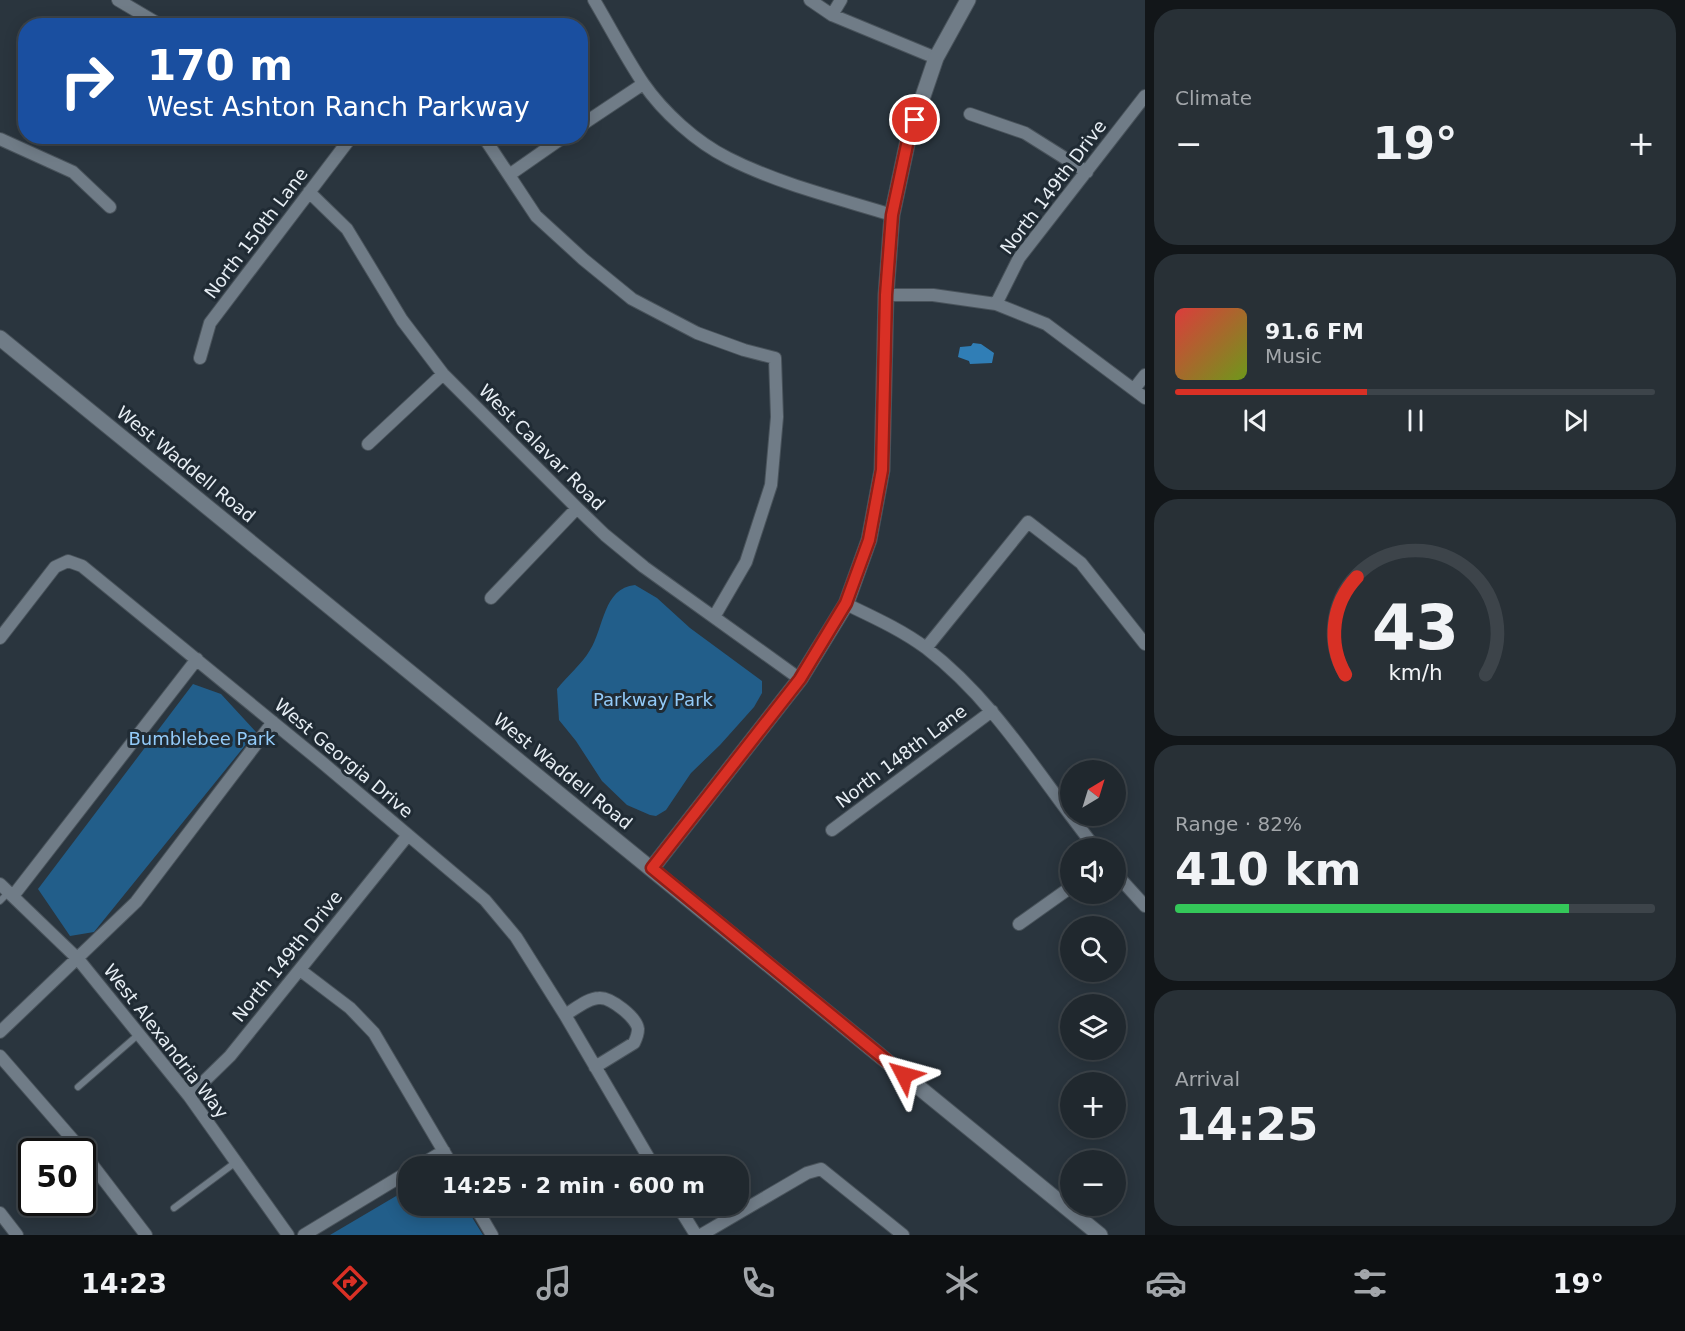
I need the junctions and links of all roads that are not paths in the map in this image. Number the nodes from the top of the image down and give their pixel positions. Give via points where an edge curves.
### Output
1 (118, 0) edge
2 (594, 0) edge
3 (810, 0) edge
4 (841, 0) edge
5 (968, 0) edge
6 (832, 15) junction
7 (148, 18) edge
8 (936, 58) junction
9 (644, 84) junction
10 (1145, 96) edge
11 (970, 114) dead end
12 (588, 121) edge
13 (0, 139) edge
14 (346, 144) edge
15 (488, 144) edge
16 (553, 144) edge
17 (1087, 172) junction
18 (509, 174) junction
19 (309, 192) junction
20 (110, 207) dead end
21 (892, 215) junction
22 (886, 295) junction
23 (996, 304) junction
24 (0, 338) edge
25 (200, 358) dead end
26 (443, 374) junction
27 (1145, 375) edge
28 (1134, 389) junction
29 (1145, 398) edge
30 (368, 444) dead end
31 (577, 508) junction
32 (491, 598) dead end
33 (846, 603) junction
34 (714, 617) junction
35 (0, 638) edge
36 (1145, 644) edge
37 (926, 648) junction
38 (197, 659) junction
39 (800, 679) junction
40 (992, 711) junction
41 (273, 722) junction
42 (1060, 801) edge
43 (1079, 826) edge
44 (832, 830) dead end
45 (408, 835) junction
46 (1088, 838) edge
47 (652, 868) junction
48 (1126, 885) edge
49 (5, 893) edge
50 (1060, 894) edge
51 (1145, 906) edge
52 (1019, 924) dead end
53 (78, 959) junction
54 (300, 970) junction
55 (565, 1015) junction
56 (0, 1032) edge
57 (139, 1034) junction
58 (0, 1056) edge
59 (595, 1067) junction
60 (78, 1087) dead end
61 (189, 1095) junction
62 (444, 1151) junction
63 (436, 1156) edge
64 (447, 1156) edge
65 (648, 1156) edge
66 (236, 1162) junction
67 (398, 1178) edge
68 (174, 1208) dead end
69 (0, 1213) edge
70 (482, 1216) edge
71 (684, 1216) edge
72 (17, 1235) edge
73 (146, 1235) edge
74 (288, 1235) edge
75 (304, 1235) edge
76 (492, 1235) edge
77 (696, 1235) edge
78 (701, 1235) edge
79 (903, 1235) edge
80 (1100, 1235) edge

1 - 7 street
2 - 9 street
3 - 6 street
4 - 6 street
5 - 8 main road
6 - 8 street
8 - 21 main road via 908,140
9 - 12 street
9 - 21 street via 696,138 726,157
10 - 17 street, North 149th Drive
11 - 17 street via 1025,133
13 - 20 street via 73,172
14 - 19 street, North 150th Lane
15 - 18 street
16 - 18 street
17 - 23 street, North 149th Drive via 1019,258
18 - 34 street via 536,216 632,299 697,333 775,358 777,417 771,484 746,562
19 - 25 street, North 150th Lane via 210,323
19 - 26 street, West Calavar Road via 348,229 402,320
21 - 22 main road
22 - 23 street via 933,295
22 - 33 main road via 882,470 869,540
23 - 28 street via 1046,324
24 - 47 main road, West Waddell Road
26 - 30 street
26 - 31 street, West Calavar Road
27 - 28 street
28 - 29 street
31 - 32 street
31 - 34 street, West Calavar Road via 644,567
33 - 37 street
33 - 39 main road
34 - 39 street, West Calavar Road
35 - 38 street, West Georgia Drive via 55,567 68,561 82,566
36 - 37 street via 1081,563 1028,522
37 - 40 street
38 - 41 street, West Georgia Drive
38 - 49 street
39 - 47 main road
40 - 42 street
40 - 44 street, North 148th Lane
41 - 45 street, West Georgia Drive
41 - 53 street via 136,902
43 - 46 street
45 - 54 street, North 149th Drive
45 - 55 street, West Georgia Drive via 485,900 516,937
47 - 80 main road, West Waddell Road
48 - 51 street
49 - 53 street, West Alexandria Way
50 - 52 street
53 - 56 street
53 - 57 street, West Alexandria Way
54 - 61 street, North 149th Drive via 231,1056
54 - 62 street via 350,1008 374,1033
55 - 59 street, West Georgia Drive
55 - 59 street via 599,998 614,1003 636,1023 634,1043
57 - 60 lane
57 - 61 street, West Alexandria Way
58 - 73 street via 74,1141
59 - 65 street, West Georgia Drive
61 - 66 street, West Alexandria Way
62 - 63 street
62 - 64 street
66 - 68 lane
66 - 74 street, West Alexandria Way
67 - 75 street
69 - 72 street
70 - 76 street
71 - 77 street
78 - 79 street via 807,1173 821,1169

